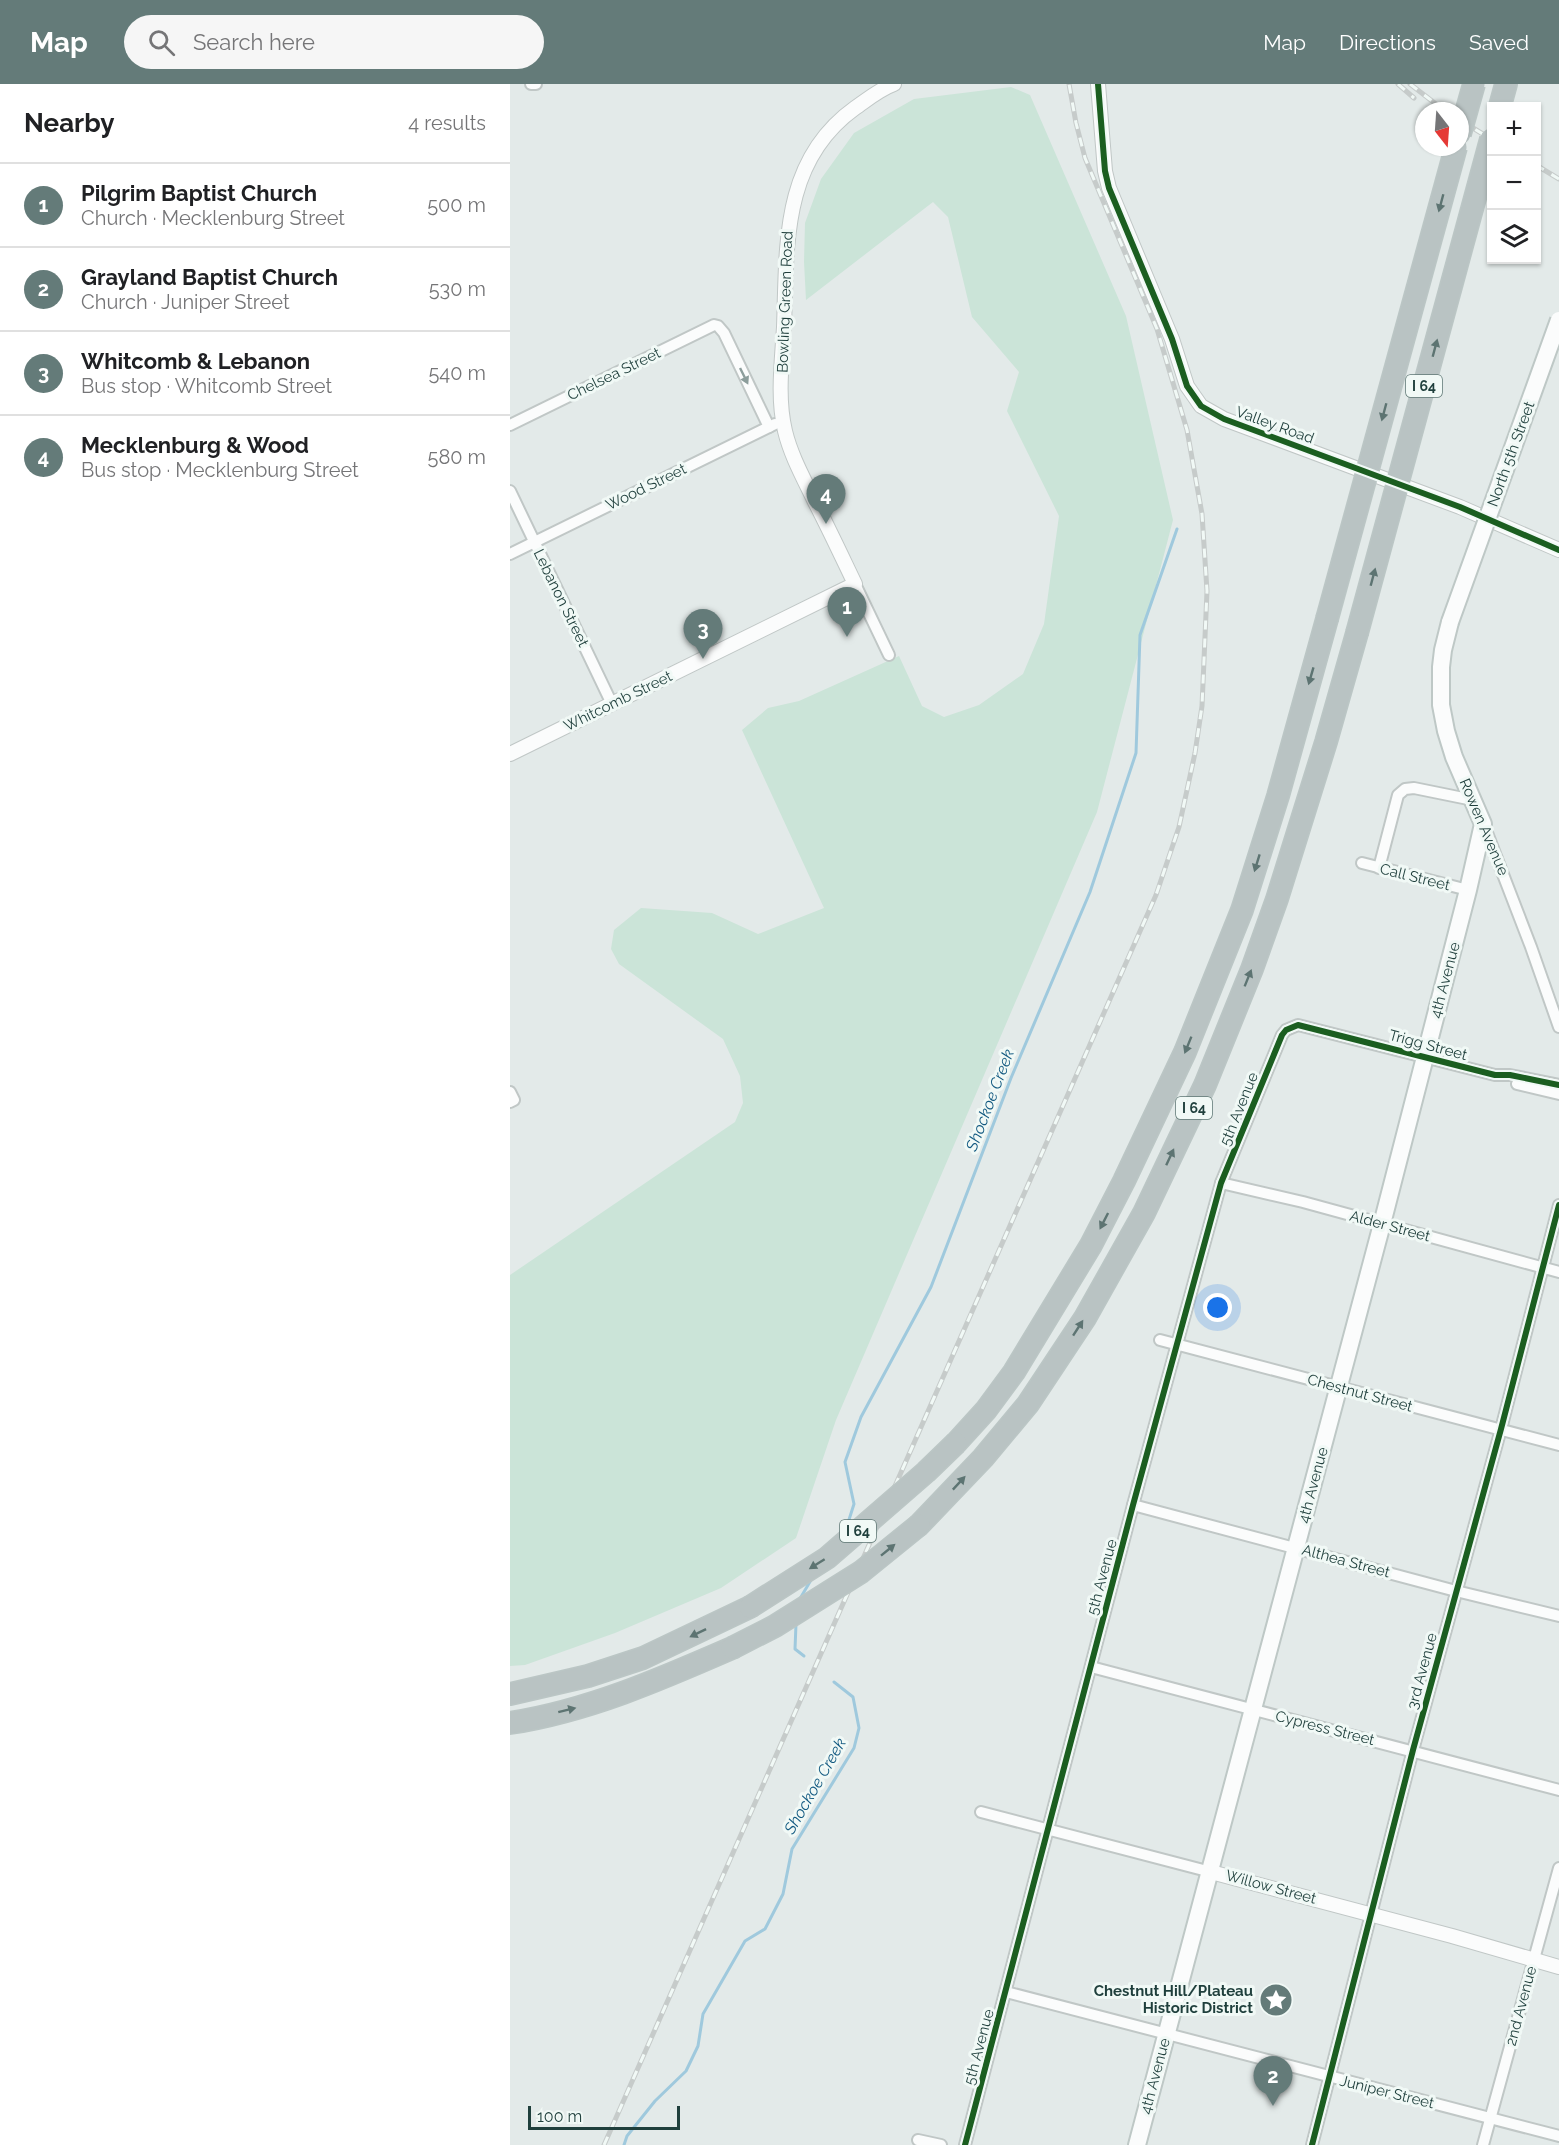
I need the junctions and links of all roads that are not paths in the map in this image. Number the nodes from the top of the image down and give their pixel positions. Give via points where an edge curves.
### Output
1 (531, 84) edge
2 (536, 84) edge
3 (894, 84) edge
4 (1098, 84) edge
5 (1474, 84) edge
6 (1506, 84) edge
7 (1469, 102) edge
8 (1501, 102) edge
9 (1487, 154) edge
10 (1454, 156) edge
11 (1559, 320) edge
12 (783, 420) junction
13 (510, 425) edge
14 (769, 427) junction
15 (510, 491) edge
16 (534, 542) junction
17 (1559, 550) edge
18 (510, 554) edge
19 (855, 584) junction
20 (1450, 622) joint
21 (889, 654) dead end
22 (612, 704) junction
23 (510, 754) edge
24 (1473, 800) junction
25 (1483, 824) junction
26 (1362, 864) dead end
27 (1379, 868) junction
28 (1468, 890) junction
29 (1292, 1027) joint
30 (1559, 1027) edge
31 (1425, 1057) junction
32 (1495, 1075) junction
33 (1559, 1085) edge
34 (1559, 1094) edge
35 (1221, 1183) junction
36 (1559, 1205) edge
37 (1382, 1224) junction
38 (1542, 1268) junction
39 (1559, 1272) edge
40 (1160, 1340) dead end
41 (1178, 1344) junction
42 (1338, 1388) junction
43 (1501, 1429) junction
44 (1559, 1445) edge
45 (1133, 1505) junction
46 (1296, 1548) junction
47 (1456, 1591) junction
48 (1559, 1616) edge
49 (1091, 1667) junction
50 (510, 1694) edge
51 (1253, 1710) junction
52 (510, 1724) edge
53 (1413, 1750) junction
54 (1559, 1790) edge
55 (981, 1812) dead end
56 (1048, 1830) junction
57 (1559, 1868) edge
58 (1211, 1872) junction
59 (1372, 1914) junction
60 (1534, 1960) junction
61 (1559, 1967) edge
62 (1006, 1992) junction
63 (1167, 2034) junction
64 (1330, 2078) junction
65 (1490, 2117) junction
66 (1559, 2136) edge
67 (918, 2140) dead end
68 (941, 2145) edge
69 (965, 2145) edge
70 (1137, 2145) edge
71 (1312, 2145) edge
72 (1483, 2145) edge

1 - 2 street
3 - 12 street, Bowling Green Road via 848,113 827,134 794,197 786,247
4 - 17 street, Valley Road via 1109,188 1172,339 1187,386 1201,406 1224,419 1460,507
5 - 7 highway, bridge
6 - 8 highway
52 -> 9 highway, I 64, bridge via 641,1687 732,1648 861,1572 919,1526 983,1458 1028,1404 1085,1318 1144,1213 1204,1085 1277,899 1357,633
10 -> 50 highway, I 64, bridge via 1278,796 1242,910 1185,1052 1124,1182 1091,1245 1014,1372 956,1443 827,1558 750,1607 643,1658 588,1676
11 - 20 main road, North 5th Street, bridge
12 - 14 street, Wood Street
12 - 19 street, Bowling Green Road via 797,465
13 -> 14 street, Chelsea Street via 710,326 718,326
14 - 16 street, Wood Street
15 - 16 street, Lebanon Street
16 - 18 street, Wood Street
16 - 22 street, Lebanon Street
19 - 21 street
19 - 22 street, Whitcomb Street
20 - 24 main road, Rowen Avenue via 1441,667 1441,705 1454,757
22 - 23 street, Whitcomb Street
24 - 25 main road, Rowen Avenue
24 - 27 street via 1405,789 1398,795
25 - 28 main road, 4th Avenue
25 - 30 street, Rowen Avenue
26 - 27 street, Call Street
27 - 28 street, Call Street
28 - 31 main road, 4th Avenue
29 - 31 street, Trigg Street via 1298,1025
29 - 35 street, 5th Avenue via 1282,1035
31 - 32 street, Trigg Street
31 - 37 main road, 4th Avenue
32 - 33 street, Trigg Street
32 - 34 street, Trigg Street via 1504,1081
35 - 37 street, Alder Street
35 - 41 street, 5th Avenue
36 - 38 street, 3rd Avenue
37 - 38 street, Alder Street
37 - 42 main road, 4th Avenue
38 - 39 street, Alder Street
38 - 43 street, 3rd Avenue
40 - 41 street, Chestnut Street
41 - 42 street, Chestnut Street
41 - 45 street, 5th Avenue
42 - 43 street, Chestnut Street
42 - 46 main road, 4th Avenue
43 - 44 street, Chestnut Street
43 - 47 street, 3rd Avenue
45 - 46 street, Althea Street
45 - 49 street, 5th Avenue
46 - 47 street, Althea Street
46 - 51 main road, 4th Avenue
47 - 48 street, Althea Street
47 - 53 street, 3rd Avenue
49 - 51 street, Cypress Street
49 - 56 street, 5th Avenue
51 - 53 street, Cypress Street
51 - 58 main road, 4th Avenue
53 - 54 street, Cypress Street
53 - 59 street, 3rd Avenue
55 - 56 street, Willow Street
56 - 58 street, Willow Street
56 - 62 street, 5th Avenue
57 - 60 street, 2nd Avenue
58 - 59 street, Willow Street
58 - 63 main road, 4th Avenue
59 - 60 street, Willow Street
59 - 64 street, 3rd Avenue
60 - 61 street, Willow Street
60 - 65 street, 2nd Avenue
62 - 63 street, Juniper Street
62 - 69 street, 5th Avenue
63 - 64 street, Juniper Street
63 - 70 main road, 4th Avenue
64 - 65 street, Juniper Street
64 - 71 street, 3rd Avenue
65 - 66 street, Juniper Street
65 - 72 street, 2nd Avenue
67 - 68 street

